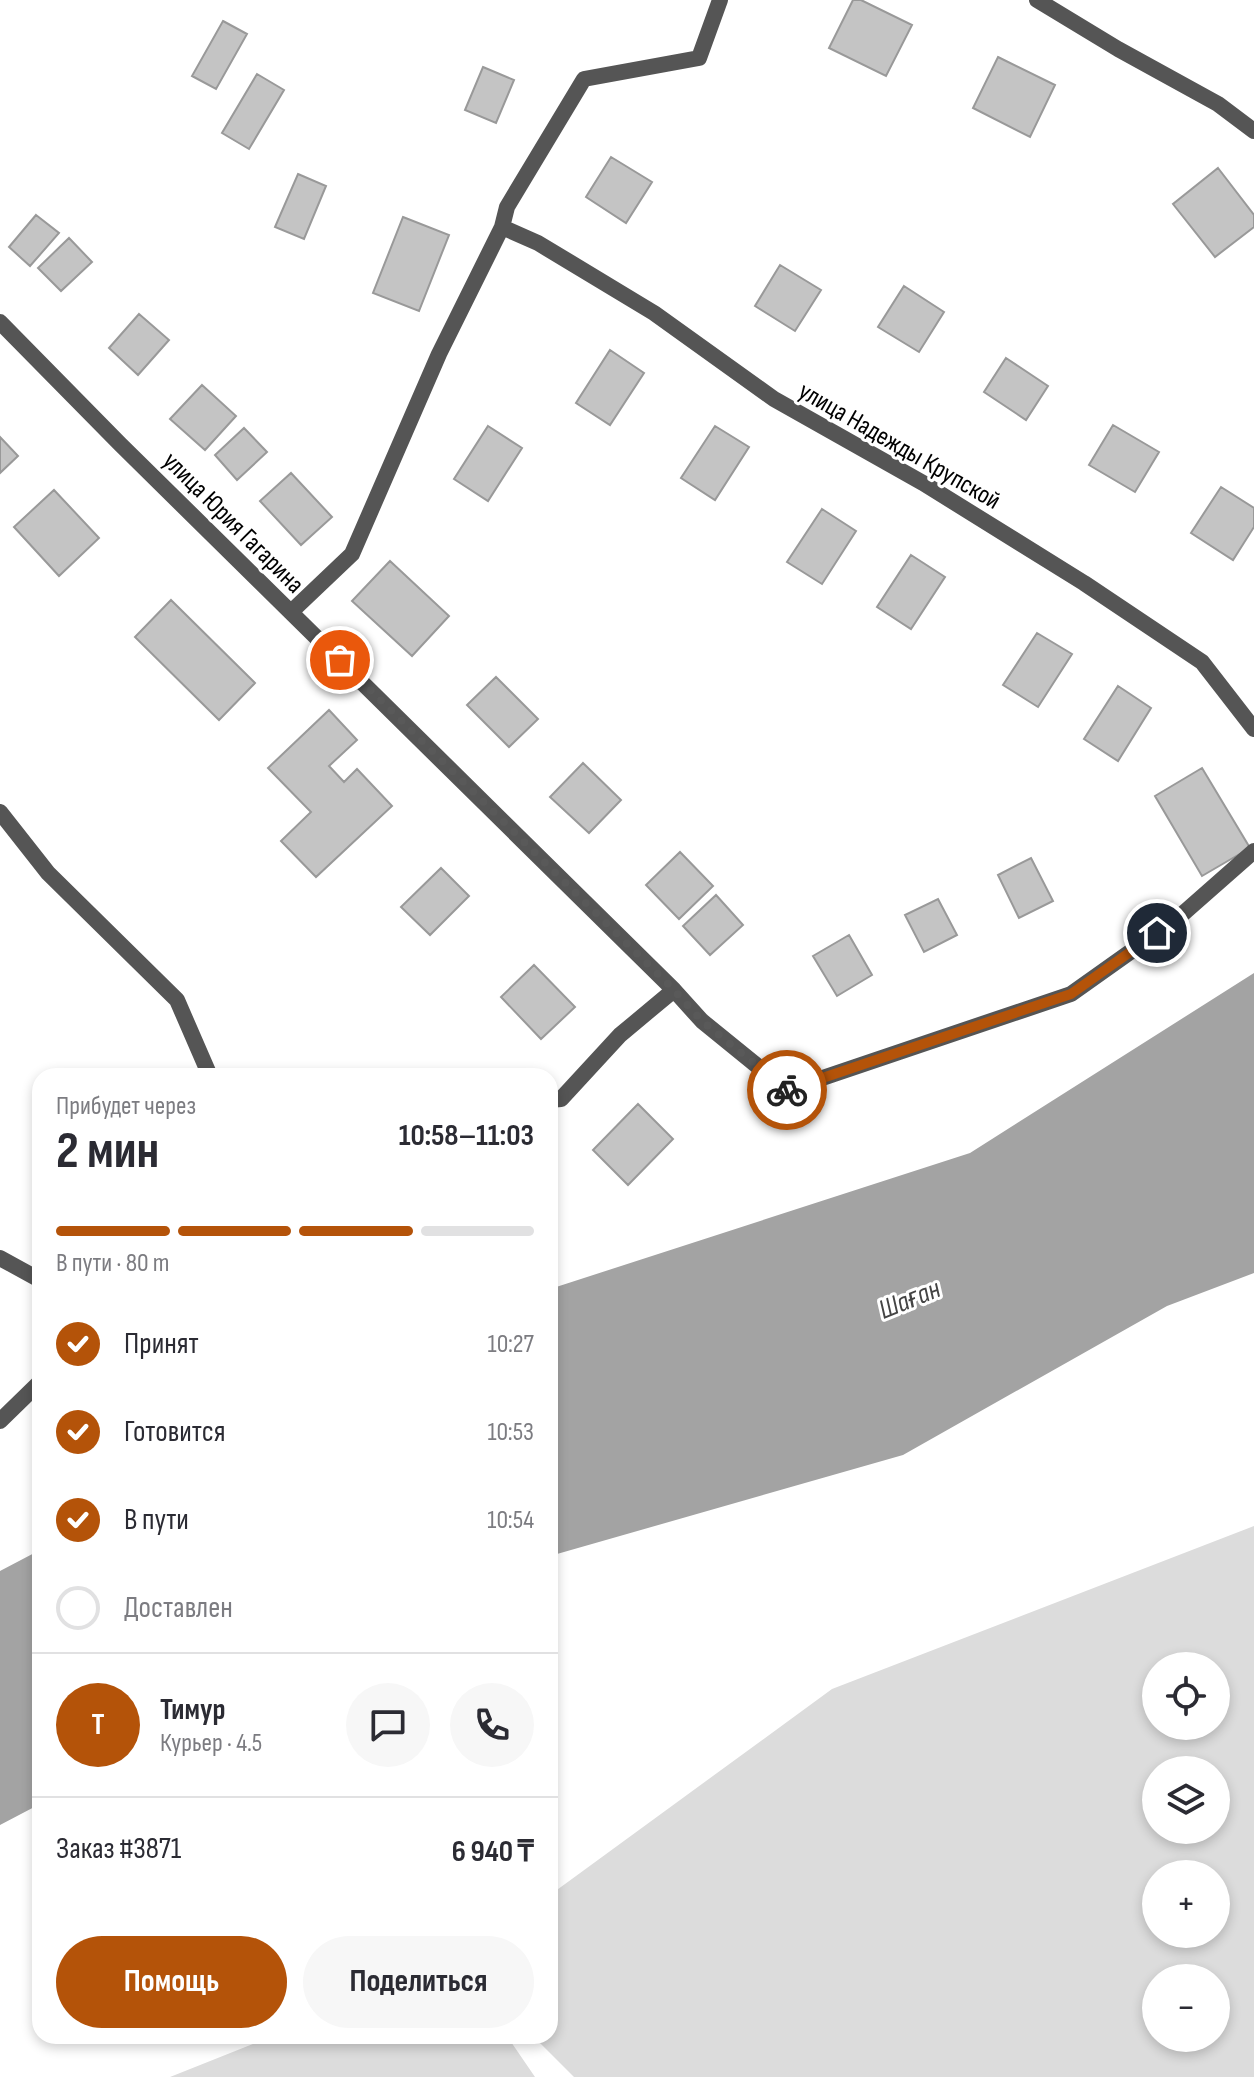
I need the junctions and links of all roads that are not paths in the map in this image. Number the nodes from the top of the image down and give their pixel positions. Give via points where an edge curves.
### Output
1 (720, 0) edge
2 (1037, 0) edge
3 (1254, 131) edge
4 (502, 227) junction
5 (0, 322) edge
6 (291, 612) junction
7 (1254, 729) edge
8 (0, 812) edge
9 (1254, 851) edge
10 (674, 990) junction
11 (207, 1068) edge
12 (558, 1099) edge
13 (0, 1258) edge
14 (32, 1276) edge
15 (32, 1390) edge
16 (0, 1421) edge

1 - 4 street via 699,58 584,79 507,207
2 - 3 street via 1218,104
4 - 6 street via 439,354 352,554
4 - 7 street, улица Надежды Крупской via 654,313 774,399 1084,583 1202,662
5 - 6 street, улица Юрия Гагарина
6 - 10 street, улица Юрия Гагарина
8 - 11 street via 48,873 177,1000
9 - 10 street, улица Юрия Гагарина via 1178,918 1071,994 787,1090 702,1021
10 - 12 street via 620,1035
13 - 14 street
15 - 16 street

